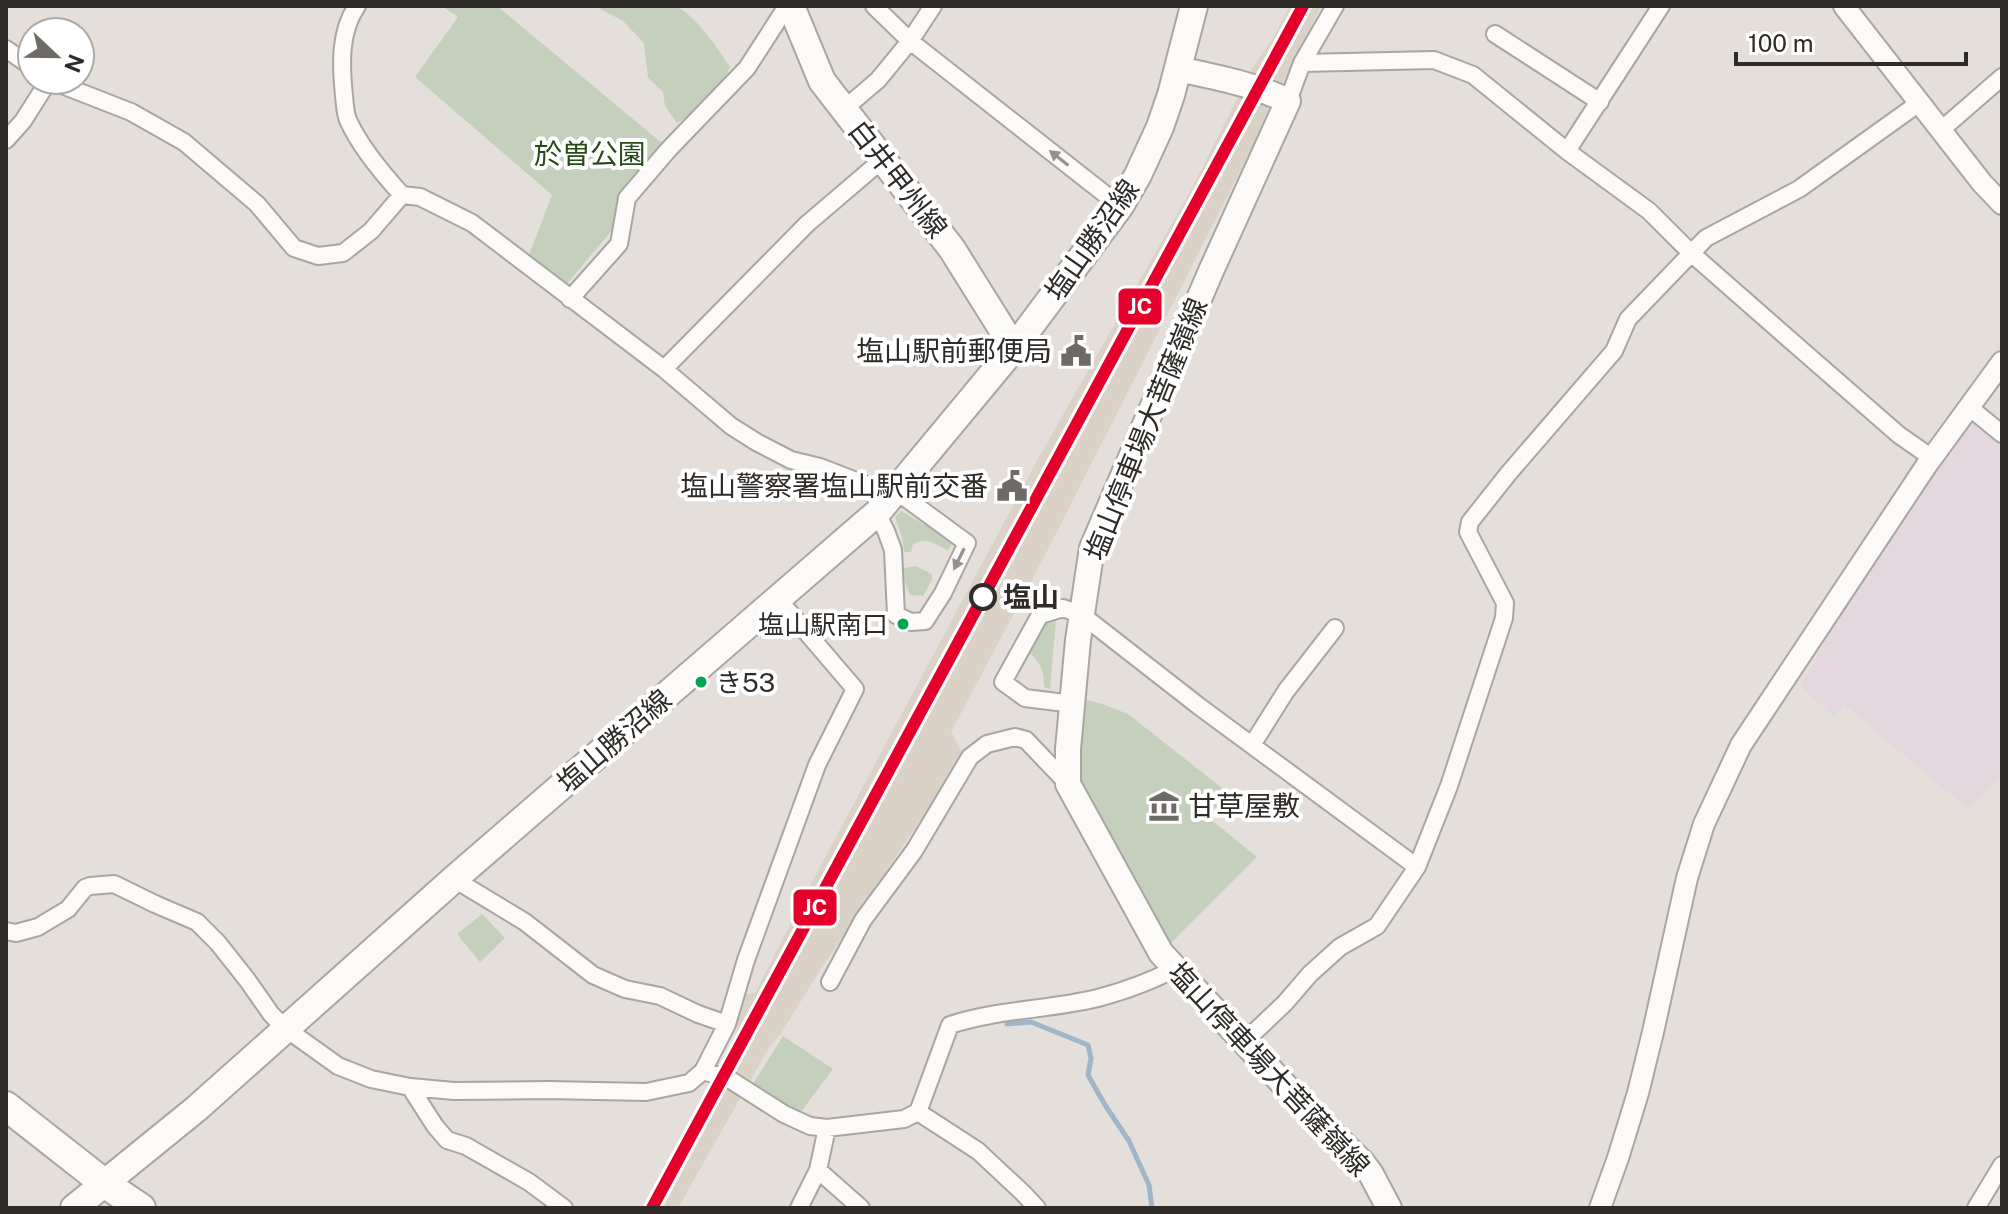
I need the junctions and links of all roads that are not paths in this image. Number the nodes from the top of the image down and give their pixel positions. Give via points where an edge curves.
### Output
1 (357, 6) edge
2 (789, 6) edge
3 (874, 6) edge
4 (933, 6) edge
5 (1194, 6) edge
6 (1335, 6) edge
7 (1661, 6) edge
8 (1844, 6) edge
9 (1495, 34) dead end
10 (910, 41) junction
11 (1302, 63) junction
12 (1178, 69) junction
13 (2002, 77) edge
14 (39, 96) edge
15 (90, 96) edge
16 (1288, 101) junction
17 (1600, 102) junction
18 (1919, 103) junction
19 (844, 109) junction
20 (1941, 130) junction
21 (6, 140) edge
22 (1567, 151) junction
23 (882, 160) junction
24 (402, 195) junction
25 (2002, 204) edge
26 (1120, 206) junction
27 (1691, 253) junction
28 (570, 299) junction
29 (1014, 348) junction
30 (2002, 362) edge
31 (664, 369) junction
32 (1969, 407) junction
33 (2002, 434) edge
34 (1932, 458) junction
35 (888, 501) junction
36 (778, 599) junction
37 (1082, 615) junction
38 (1335, 628) dead end
39 (1073, 704) junction
40 (1252, 745) junction
41 (1068, 784) junction
42 (1417, 867) junction
43 (454, 879) junction
44 (6, 931) edge
45 (1174, 969) junction
46 (830, 982) dead end
47 (727, 1024) junction
48 (285, 1028) junction
49 (1244, 1042) junction
50 (703, 1071) junction
51 (410, 1087) junction
52 (6, 1106) edge
53 (918, 1112) junction
54 (827, 1128) junction
55 (2002, 1165) edge
56 (818, 1170) junction
57 (104, 1183) junction
58 (74, 1208) edge
59 (141, 1208) edge
60 (564, 1208) edge
61 (799, 1208) edge
62 (861, 1208) edge
63 (1037, 1208) edge
64 (1389, 1208) edge
65 (1600, 1208) edge
66 (1976, 1208) edge

1 - 24 street via 343,41 347,118 374,163
2 - 19 main road, 白井甲州線 via 822,81
2 - 28 street via 747,68 627,198 619,244
3 - 10 street
4 - 10 street
5 - 12 main road, 塩山勝沼線
6 - 11 street
7 - 17 street
8 - 18 street
9 - 17 street
10 - 19 street via 878,80
26 -> 10 street
11 - 16 street
11 - 22 street via 1434,60 1473,75
12 - 16 main road via 1233,80
12 - 26 main road, 塩山勝沼線 via 1160,127
13 - 20 street
14 - 21 street
15 - 24 street via 184,142 257,204 294,248 318,256 343,253
16 - 37 main road, 塩山停車場大菩薩嶺線 via 1092,548
17 - 22 street
18 - 20 street
18 - 27 street via 1799,189 1706,238
19 - 23 main road, 白井甲州線
20 - 25 street
22 - 27 street via 1649,211
23 - 29 main road, 白井甲州線 via 952,249
23 - 31 street via 807,224
24 - 28 street via 420,197 472,223
26 - 29 main road, 塩山勝沼線
27 - 34 street
27 - 42 street via 1628,319 1614,351 1470,522 1468,532 1505,603 1504,618
28 - 31 street
29 - 35 main road, 塩山勝沼線
30 - 32 street
31 - 35 street via 758,443 864,484
32 - 33 street
32 - 34 street
34 - 65 street via 1741,745 1704,824 1638,1093
35 -> 35 street via 967,543 925,621 896,615 893,550 886,531
35 - 36 main road, 塩山勝沼線
36 - 43 main road, 塩山勝沼線
36 - 47 street via 855,689 817,765
37 - 39 main road, 塩山停車場大菩薩嶺線
37 - 39 street via 1063,608 1040,615 1003,682 1025,698
37 - 40 street
38 - 40 street
39 - 41 main road, 塩山停車場大菩薩嶺線
40 - 42 street
41 - 45 main road, 塩山停車場大菩薩嶺線
41 - 46 street via 1026,740 1015,737 987,744 970,757 914,851 863,920
42 - 49 street via 1377,926 1340,947
43 - 47 street via 525,922 593,975
43 - 48 main road, 塩山勝沼線
44 - 48 street via 38,927 68,909 85,888 114,884 197,922
45 - 49 main road, 塩山停車場大菩薩嶺線
45 - 53 street via 1097,998 976,1016 950,1025
47 - 50 street
48 - 51 street via 338,1066
48 - 57 main road, 塩山勝沼線
49 - 64 main road, 塩山停車場大菩薩嶺線 via 1362,1162
50 - 51 street via 689,1083 646,1092
50 - 54 street via 729,1079 798,1121
51 - 60 street via 447,1140 529,1182
52 - 57 highway
53 - 54 street via 904,1119
53 - 63 street via 978,1151
54 - 56 street
55 - 66 street
56 - 61 street
56 - 62 street
57 - 58 main road, 塩山勝沼線
57 - 59 highway

